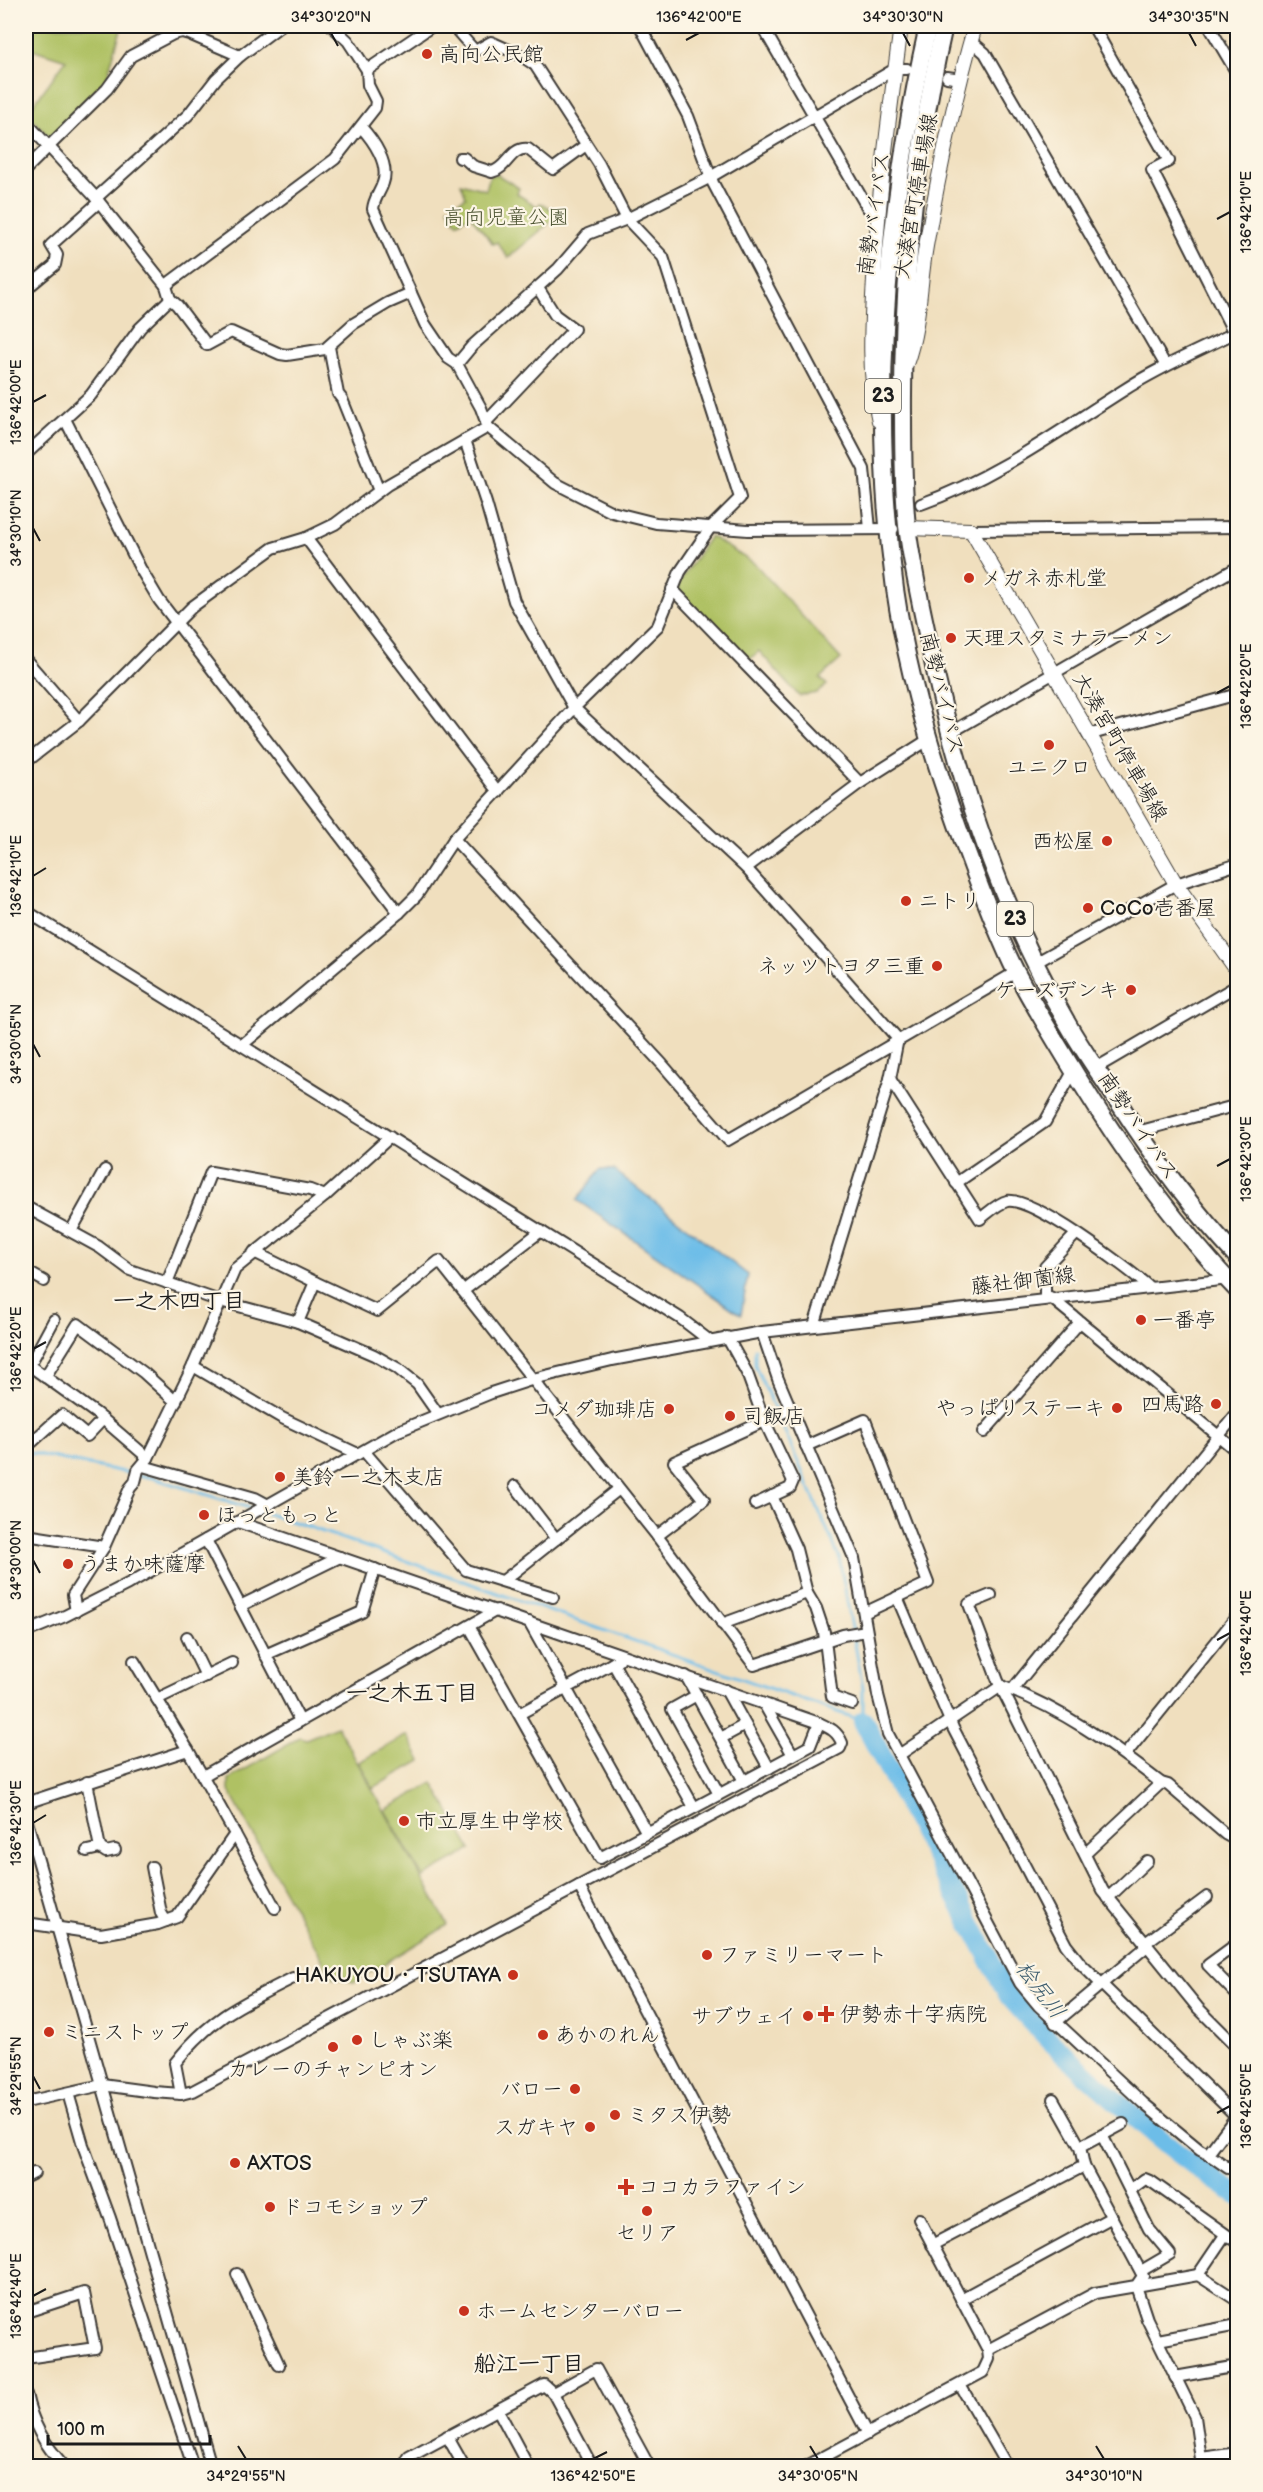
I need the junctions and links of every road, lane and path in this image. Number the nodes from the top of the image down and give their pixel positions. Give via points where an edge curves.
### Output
1 (332, 26) edge
2 (432, 26) edge
3 (453, 26) edge
4 (640, 26) edge
5 (762, 26) edge
6 (901, 26) edge
7 (928, 26) edge
8 (944, 26) edge
9 (975, 26) edge
10 (1093, 26) edge
11 (1209, 26) edge
12 (273, 28) edge
13 (970, 40) junction
14 (240, 56) junction
15 (901, 69) junction
16 (367, 70) junction
17 (1238, 75) edge
18 (814, 117) junction
19 (26, 122) edge
20 (361, 127) junction
21 (586, 145) junction
22 (48, 147) junction
23 (460, 158) dead end
24 (26, 169) edge
25 (711, 176) junction
26 (97, 200) junction
27 (877, 218) junction
28 (627, 219) junction
29 (166, 286) junction
30 (537, 288) junction
31 (26, 289) edge
32 (411, 293) junction
33 (170, 299) junction
34 (1236, 335) edge
35 (329, 347) junction
36 (457, 364) junction
37 (1166, 366) junction
38 (903, 374) junction
39 (65, 419) junction
40 (487, 424) junction
41 (882, 431) junction
42 (465, 440) junction
43 (26, 454) edge
44 (379, 491) junction
45 (921, 504) dead end
46 (1238, 527) edge
47 (710, 528) junction
48 (907, 528) junction
49 (870, 529) junction
50 (888, 529) junction
51 (971, 530) junction
52 (306, 538) junction
53 (1238, 567) edge
54 (672, 589) junction
55 (175, 622) junction
56 (26, 660) edge
57 (1054, 673) junction
58 (1238, 694) edge
59 (574, 708) junction
60 (79, 721) junction
61 (950, 733) junction
62 (1088, 735) junction
63 (928, 740) junction
64 (26, 762) edge
65 (860, 783) junction
66 (498, 792) junction
67 (454, 839) junction
68 (1238, 864) edge
69 (746, 868) junction
70 (1176, 884) junction
71 (26, 911) edge
72 (399, 913) junction
73 (1035, 963) junction
74 (1016, 972) junction
75 (1238, 972) edge
76 (1238, 985) edge
77 (898, 1039) junction
78 (242, 1046) junction
79 (1096, 1068) junction
80 (1074, 1070) junction
81 (890, 1079) junction
82 (1238, 1105) edge
83 (1137, 1132) junction
84 (390, 1137) junction
85 (105, 1170) dead end
86 (956, 1183) junction
87 (325, 1196) junction
88 (26, 1207) edge
89 (71, 1231) junction
90 (541, 1231) junction
91 (1076, 1234) junction
92 (254, 1252) junction
93 (1238, 1258) edge
94 (26, 1271) edge
95 (1231, 1278) edge
96 (44, 1281) dead end
97 (315, 1282) junction
98 (167, 1283) junction
99 (1149, 1287) junction
100 (1238, 1291) edge
101 (463, 1292) junction
102 (1048, 1298) junction
103 (219, 1301) junction
104 (54, 1320) dead end
105 (298, 1322) junction
106 (1080, 1322) junction
107 (814, 1326) junction
108 (762, 1332) junction
109 (727, 1337) junction
110 (710, 1341) junction
111 (27, 1364) edge
112 (193, 1366) junction
113 (45, 1377) junction
114 (532, 1379) junction
115 (176, 1402) junction
116 (789, 1410) junction
117 (1238, 1412) edge
118 (438, 1414) junction
119 (103, 1419) junction
120 (766, 1420) junction
121 (984, 1432) dead end
122 (1219, 1436) junction
123 (32, 1442) dead end
124 (806, 1446) junction
125 (1238, 1452) edge
126 (361, 1453) junction
127 (143, 1464) junction
128 (515, 1486) dead end
129 (619, 1489) junction
130 (772, 1496) junction
131 (754, 1504) dead end
132 (267, 1505) junction
133 (243, 1519) junction
134 (26, 1535) edge
135 (657, 1536) junction
136 (556, 1539) junction
137 (206, 1540) junction
138 (104, 1547) junction
139 (340, 1557) junction
140 (375, 1569) junction
141 (503, 1581) junction
142 (807, 1593) junction
143 (991, 1594) dead end
144 (553, 1597) dead end
145 (897, 1597) junction
146 (240, 1606) junction
147 (497, 1610) junction
148 (76, 1611) junction
149 (864, 1613) junction
150 (1238, 1615) edge
151 (529, 1622) junction
152 (722, 1623) junction
153 (469, 1626) junction
154 (26, 1632) edge
155 (862, 1632) junction
156 (187, 1637) dead end
157 (825, 1643) junction
158 (266, 1656) junction
159 (627, 1656) junction
160 (134, 1661) dead end
161 (232, 1663) dead end
162 (613, 1663) junction
163 (206, 1676) junction
164 (686, 1676) junction
165 (1006, 1688) junction
166 (567, 1689) junction
167 (726, 1690) junction
168 (697, 1695) junction
169 (157, 1699) junction
170 (764, 1704) junction
171 (852, 1704) dead end
172 (519, 1714) junction
173 (950, 1720) junction
174 (300, 1721) junction
175 (819, 1723) junction
176 (745, 1725) junction
177 (721, 1738) junction
178 (188, 1750) junction
179 (793, 1755) junction
180 (899, 1755) junction
181 (1125, 1755) junction
182 (769, 1768) junction
183 (203, 1776) junction
184 (744, 1781) junction
185 (87, 1782) junction
186 (1161, 1783) junction
187 (719, 1794) junction
188 (26, 1803) edge
189 (694, 1807) junction
190 (26, 1818) edge
191 (647, 1833) junction
192 (235, 1834) junction
193 (1238, 1841) edge
194 (100, 1848) junction
195 (115, 1850) dead end
196 (87, 1851) dead end
197 (1085, 1854) junction
198 (1147, 1861) dead end
199 (152, 1867) dead end
200 (579, 1886) junction
201 (1207, 1897) dead end
202 (1108, 1898) junction
203 (275, 1908) dead end
204 (166, 1921) junction
205 (26, 1923) edge
206 (56, 1929) junction
207 (1238, 1943) edge
208 (1145, 1945) junction
209 (293, 1978) dead end
210 (1102, 1984) junction
211 (1238, 1996) edge
212 (1055, 2023) junction
213 (1238, 2048) edge
214 (102, 2085) junction
215 (68, 2094) junction
216 (181, 2094) junction
217 (1053, 2099) dead end
218 (26, 2102) edge
219 (1237, 2115) edge
220 (1124, 2124) dead end
221 (1102, 2135) junction
222 (1080, 2147) junction
223 (1208, 2154) junction
224 (1084, 2166) junction
225 (1228, 2168) dead end
226 (1130, 2190) junction
227 (1112, 2217) junction
228 (919, 2219) dead end
229 (1225, 2235) junction
230 (1238, 2243) edge
231 (932, 2245) junction
232 (1140, 2271) junction
233 (237, 2274) dead end
234 (1198, 2275) junction
235 (1136, 2286) junction
236 (961, 2299) junction
237 (1238, 2301) edge
238 (26, 2312) edge
239 (1238, 2325) edge
240 (1158, 2340) junction
241 (988, 2350) junction
242 (26, 2358) edge
243 (279, 2365) dead end
244 (1238, 2366) edge
245 (1175, 2377) junction
246 (960, 2385) junction
247 (553, 2393) junction
248 (26, 2394) edge
249 (498, 2410) junction
250 (868, 2434) junction
251 (447, 2436) junction
252 (1238, 2453) edge
253 (1201, 2462) edge
254 (64, 2466) edge
255 (193, 2466) edge
256 (211, 2466) edge
257 (404, 2466) edge
258 (464, 2466) edge
259 (528, 2466) edge
260 (592, 2466) edge
261 (649, 2466) edge
262 (807, 2466) edge
263 (1007, 2466) edge

1 - 16 street via 348,40
2 - 16 street
3 - 21 street via 475,51 491,42 535,65
4 - 25 street via 688,116
5 - 18 street
6 - 15 main road, 大湊宮町停車場線
7 - 41 highway, 南勢バイパス / 23 via 894,224 887,290
8 - 38 highway, 南勢バイパス / 23 via 917,182 905,287
9 - 13 main road, 大湊宮町停車場線
10 - 34 street via 1169,161 1152,170
11 - 17 street
12 - 14 street
13 - 37 street via 985,53
13 - 38 main road, 大湊宮町停車場線 via 954,78 914,341
14 - 22 street via 189,33 173,34 131,56 107,89
14 - 26 street via 188,115
15 - 18 street
15 - 27 main road, 大湊宮町停車場線
16 - 20 street via 368,85 376,101
18 - 25 street
18 - 27 street
19 - 22 street
20 - 29 street via 335,159
20 - 32 street via 382,159 385,171 373,209
21 - 23 street via 553,169 528,149 515,151 501,168 492,172
21 - 28 street
22 - 24 street
22 - 26 street
25 - 28 street
25 - 49 street via 864,469
26 - 29 street
26 - 31 street via 51,245 57,255 55,265
27 - 41 main road, 大湊宮町停車場線 via 871,363 873,395
28 - 30 street via 588,234
28 - 47 street via 663,257 740,498
29 - 33 street
30 - 36 street
30 - 40 street via 555,315 574,329
32 - 35 street via 353,324
32 - 36 street via 436,341
33 - 35 street via 207,345 231,332 280,354
33 - 39 street via 140,328 91,395
34 - 37 street
35 - 44 street via 338,394
36 - 40 street
37 - 45 street via 1011,461
38 - 48 highway, 南勢バイパス / 23
39 - 43 street
39 - 55 street via 141,568
40 - 42 street
40 - 47 street via 555,483 612,512 656,523
41 - 50 highway, 南勢バイパス / 23
42 - 44 street
42 - 59 street via 514,601
44 - 52 street via 335,524
46 - 51 street
47 - 49 street
47 - 54 street
48 - 50 street
48 - 51 main road
48 - 61 highway, 南勢バイパス / 23
49 - 50 street
50 - 63 highway, 南勢バイパス / 23 via 903,634
51 - 57 main road, 大湊宮町停車場線
52 - 55 street via 273,548
52 - 66 street
53 - 57 street
54 - 59 street via 658,626
54 - 65 street
55 - 60 street
55 - 72 street
56 - 60 street
57 - 61 street
57 - 62 main road, 大湊宮町停車場線
58 - 62 street
59 - 66 street
59 - 69 street
60 - 64 street
61 - 73 highway, 南勢バイパス / 23 via 992,864
62 - 70 main road, 大湊宮町停車場線
63 - 65 street
63 - 74 highway, 南勢バイパス / 23
65 - 69 street
66 - 67 street
67 - 72 street via 417,895
67 - 77 street via 728,1140
68 - 70 street
69 - 77 street
70 - 73 street
70 - 75 main road, 大湊宮町停車場線
71 - 78 street
72 - 78 street
73 - 79 highway, 南勢バイパス / 23
74 - 77 street
74 - 80 highway, 南勢バイパス / 23
76 - 79 street
77 - 81 street
78 - 84 street
79 - 83 highway, 南勢バイパス / 23
80 - 86 street via 1045,1122
80 - 95 highway, 南勢バイパス / 23 via 1121,1147 1194,1243
81 - 86 street
81 - 107 street
82 - 83 street
83 - 93 highway, 南勢バイパス / 23 via 1172,1181
84 - 87 street
84 - 90 street
85 - 89 street
86 - 91 street via 980,1219 1004,1201 1013,1201
87 - 92 street
87 - 98 street via 211,1172
88 - 89 street
89 - 98 street via 130,1270
90 - 101 street
90 - 110 street
91 - 99 street via 1122,1263
91 - 102 street via 1045,1267
92 - 97 street
92 - 103 street via 235,1269
94 - 96 street
95 - 99 street, 藤社御薗線
95 - 100 highway, 南勢バイパス / 23
97 - 101 street via 377,1311 439,1261
97 - 105 street
98 - 103 street
99 - 102 street, 藤社御薗線
101 - 114 street
102 - 106 street
102 - 107 street, 藤社御薗線
103 - 105 street
103 - 112 street
104 - 111 street
105 - 118 street via 397,1368 417,1384
106 - 121 street
106 - 122 street
107 - 108 street, 藤社御薗線
108 - 109 street, 藤社御薗線
108 - 116 street
109 - 110 street, 藤社御薗線
109 - 120 street
110 - 114 street, 藤社御薗線
111 - 113 street
112 - 115 street
112 - 126 street via 282,1418
113 - 115 street via 78,1324
113 - 119 street
114 - 118 street, 藤社御薗線
114 - 129 street
115 - 127 street
116 - 120 street
116 - 124 street
117 - 122 street
118 - 126 street, 藤社御薗線
119 - 123 street via 87,1436 62,1415
119 - 127 street
120 - 130 street via 793,1481 790,1488
120 - 135 street via 674,1462 704,1500
122 - 125 street
122 - 165 street
124 - 145 street via 865,1420 928,1583
124 - 149 street via 854,1558
126 - 132 street, 藤社御薗線
126 - 141 street via 466,1570
127 - 132 street
127 - 138 street
128 - 136 street
129 - 135 street
129 - 136 street
130 - 131 street
130 - 142 street via 796,1549
132 - 133 street, 藤社御薗線
133 - 137 street, 藤社御薗線
133 - 139 street
134 - 138 street
135 - 152 street
136 - 141 street
137 - 146 street
137 - 148 street, 藤社御薗線
138 - 148 street via 73,1595
139 - 140 street
139 - 146 street
140 - 147 street
140 - 158 street via 362,1612
141 - 144 street
142 - 152 street
142 - 157 street via 816,1608
143 - 165 street via 969,1604
145 - 149 street
145 - 173 street
146 - 158 street
147 - 151 street
147 - 153 street
148 - 154 street, 藤社御薗線
149 - 155 street
150 - 181 street
151 - 159 street
151 - 166 street
152 - 157 street via 754,1665
153 - 172 street
153 - 174 street
155 - 157 street
155 - 180 street via 885,1726
156 - 163 street
157 - 171 street via 832,1697
158 - 174 street
159 - 162 street
159 - 164 street
160 - 169 street
161 - 163 street
162 - 166 street
162 - 189 street
163 - 169 street
164 - 167 street
164 - 168 street
165 - 173 street
165 - 181 street via 1073,1719
165 - 197 street
166 - 172 street
166 - 191 street
167 - 170 street
167 - 176 street
168 - 177 street
168 - 187 street via 672,1709
169 - 178 street
170 - 175 street
170 - 179 street
172 - 191 street via 600,1858
173 - 180 street
173 - 210 street via 1066,1945
174 - 183 street
175 - 179 street via 810,1746
175 - 200 street via 837,1733 840,1748
176 - 177 street
176 - 182 street
177 - 184 street
178 - 183 street
178 - 185 street
179 - 182 street
180 - 212 street via 1020,1983
181 - 186 street
182 - 184 street
183 - 192 street
184 - 187 street
185 - 188 street
185 - 194 street
186 - 193 street
186 - 197 street
187 - 189 street
189 - 191 street
190 - 206 street
192 - 203 street
192 - 204 street via 184,1910
194 - 195 street via 106,1852
194 - 196 street
197 - 202 street
198 - 202 street
199 - 204 street
200 - 216 street
200 - 250 street
201 - 208 street
202 - 208 street
204 - 206 street via 101,1935
205 - 206 street
206 - 214 street
207 - 211 street via 1208,1965
208 - 210 street
208 - 213 street
209 - 216 street via 224,2013 193,2039 175,2063
210 - 212 street
210 - 219 street
212 - 223 street via 1143,2103
214 - 215 street
214 - 216 street
214 - 256 street
215 - 218 street
215 - 255 street
217 - 222 street
219 - 223 street
220 - 221 street
221 - 222 street
221 - 226 street
222 - 224 street
223 - 225 street
224 - 227 street
224 - 231 street
226 - 229 street via 1145,2180 1152,2182
226 - 232 street via 1149,2229 1170,2254
227 - 232 street
227 - 236 street
228 - 231 street
229 - 230 street
229 - 234 street
231 - 236 street
232 - 235 street via 1143,2276
233 - 243 street
234 - 235 street
234 - 237 street
235 - 240 street
235 - 241 street via 1095,2293
236 - 241 street
238 - 242 street via 84,2293 95,2348
239 - 240 street
240 - 245 street
241 - 246 street via 983,2372
244 - 245 street
245 - 253 street via 1195,2417
246 - 250 street
246 - 263 street
247 - 249 street via 544,2385
247 - 260 street
247 - 261 street via 596,2369
248 - 254 street via 33,2421
249 - 251 street
249 - 259 street
250 - 262 street
251 - 257 street via 409,2457
251 - 258 street
252 - 253 street

